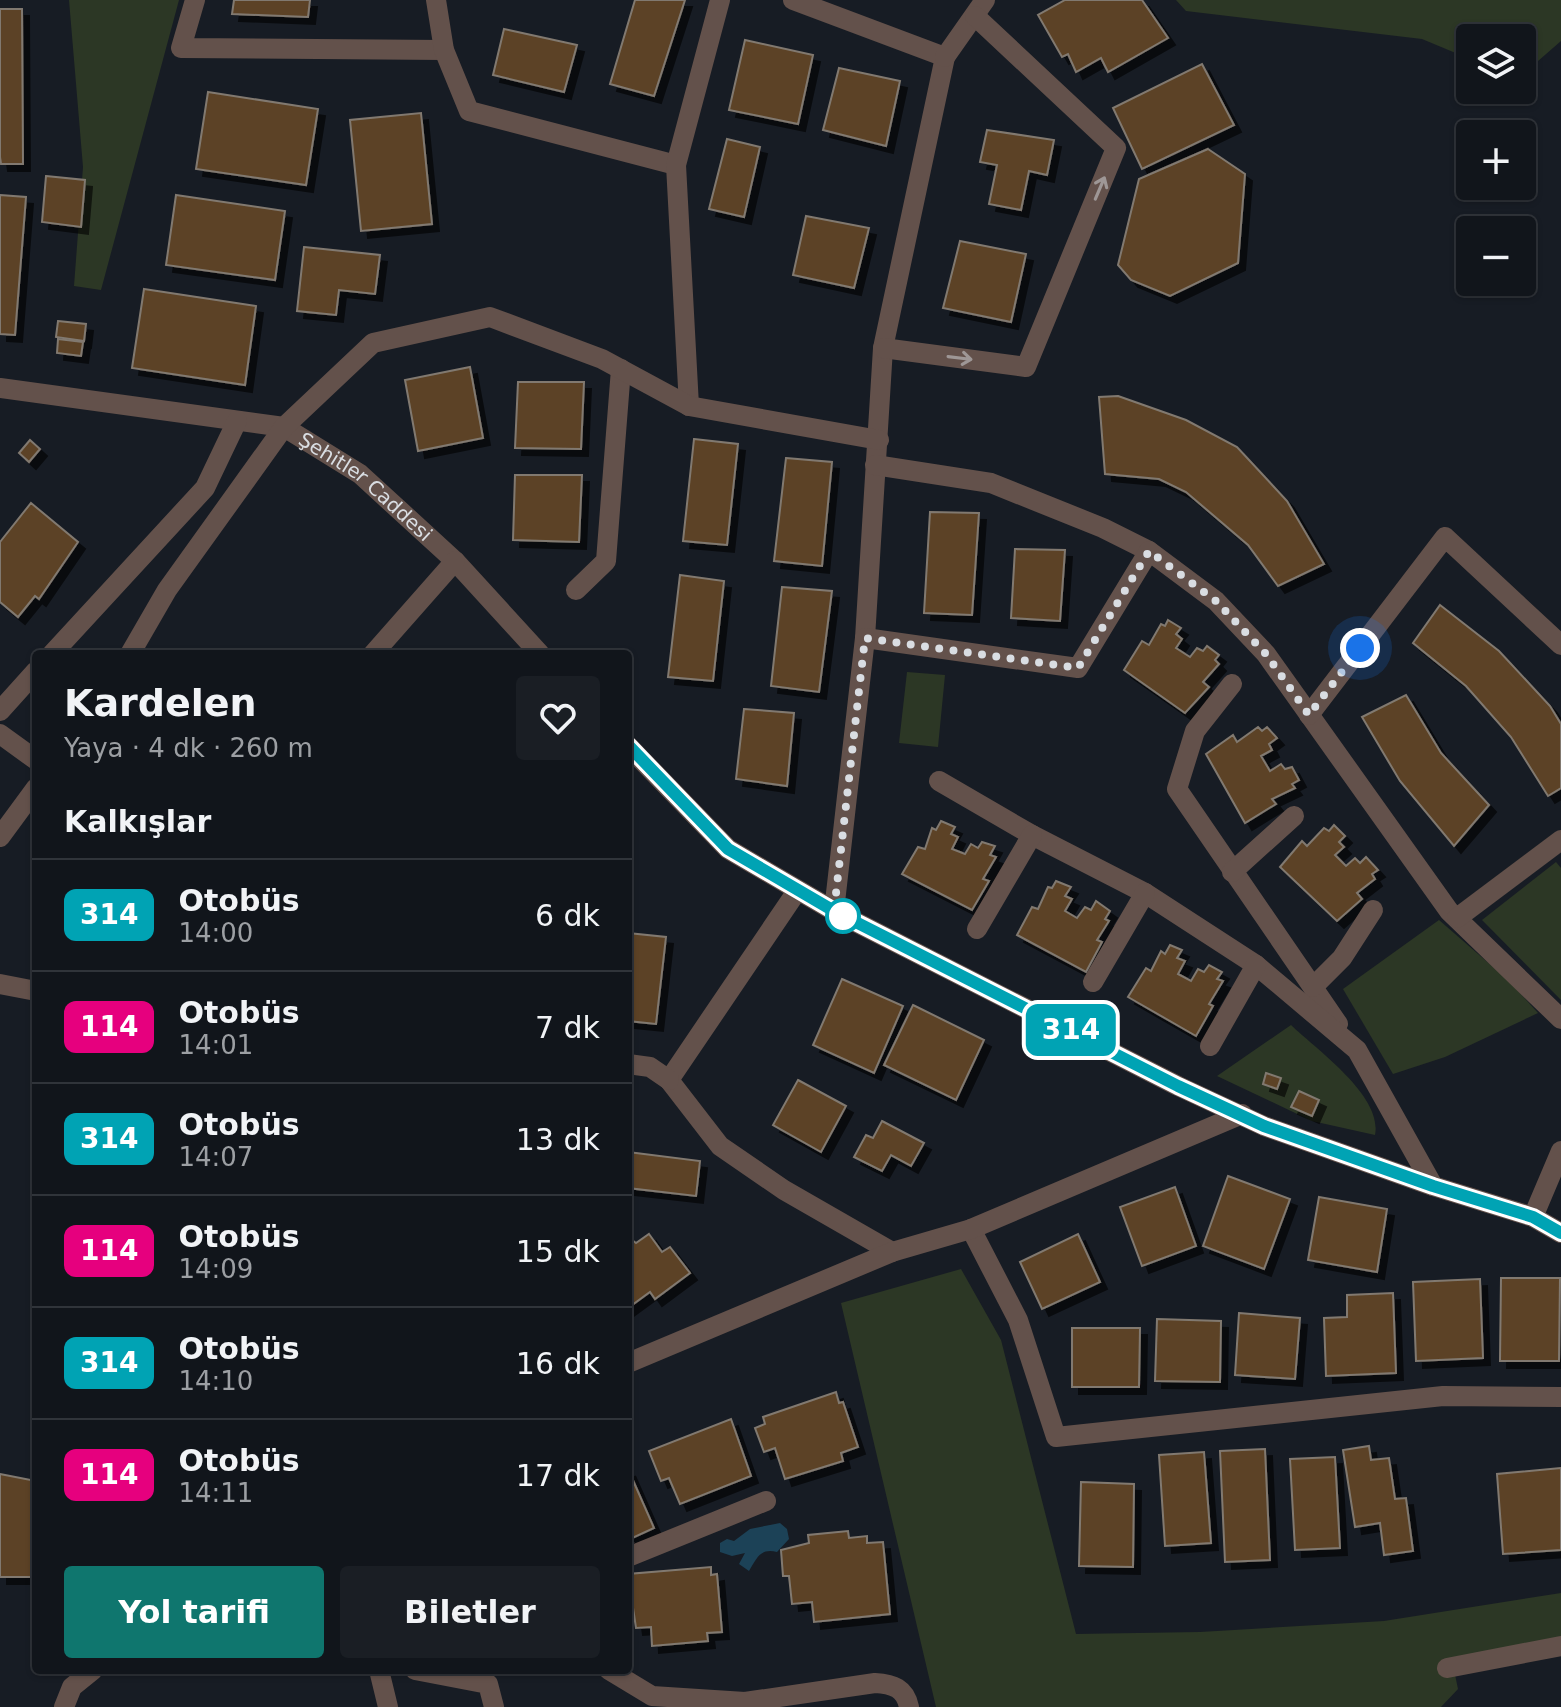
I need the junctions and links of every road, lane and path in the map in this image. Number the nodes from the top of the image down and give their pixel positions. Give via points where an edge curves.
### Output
1 (195, 0) edge
2 (436, 0) edge
3 (720, 0) edge
4 (793, 0) edge
5 (980, 8) edge
6 (444, 50) junction
7 (945, 57) junction
8 (676, 165) junction
9 (883, 348) junction
10 (621, 369) junction
11 (0, 388) edge
12 (689, 406) junction
13 (237, 421) junction
14 (284, 427) junction
15 (879, 440) junction
16 (875, 465) junction
17 (1149, 551) junction
18 (455, 561) junction
19 (576, 590) dead end
20 (865, 638) junction
21 (1561, 645) edge
22 (56, 650) edge
23 (132, 650) edge
24 (377, 650) edge
25 (536, 650) edge
26 (32, 675) edge
27 (1232, 684) dead end
28 (0, 711) edge
29 (1309, 715) junction
30 (0, 734) edge
31 (632, 750) edge
32 (32, 757) edge
33 (939, 781) dead end
34 (32, 793) edge
35 (1294, 816) dead end
36 (1032, 835) junction
37 (0, 837) edge
38 (1561, 840) edge
39 (1232, 872) junction
40 (797, 891) junction
41 (1145, 893) junction
42 (1373, 910) dead end
43 (834, 911) junction
44 (1457, 918) junction
45 (977, 929) dead end
46 (1256, 965) junction
47 (1093, 982) dead end
48 (0, 984) edge
49 (1313, 987) junction
50 (32, 990) edge
51 (1561, 1019) edge
52 (1210, 1046) dead end
53 (1357, 1050) junction
54 (632, 1065) edge
55 (669, 1080) junction
56 (1242, 1114) junction
57 (1561, 1151) edge
58 (1433, 1186) junction
59 (1533, 1217) junction
60 (971, 1229) junction
61 (1561, 1233) edge
62 (892, 1252) junction
63 (632, 1361) edge
64 (1561, 1397) edge
65 (766, 1501) dead end
66 (632, 1555) edge
67 (1561, 1646) edge
68 (1447, 1668) dead end
69 (88, 1674) edge
70 (380, 1674) edge
71 (436, 1674) edge
72 (616, 1674) edge
73 (64, 1707) edge
74 (388, 1707) edge
75 (494, 1707) edge
76 (909, 1707) edge

1 - 6 street via 181,48
2 - 6 street
3 - 8 street
4 - 7 street
5 - 7 street
9 -> 5 street via 1026,367 1116,148
6 - 8 street via 469,111
7 - 9 street
8 - 12 street
9 - 15 street
10 - 12 street
10 - 14 street via 490,317 373,343
10 - 19 street via 606,561
11 - 13 street, Şehitler Caddesi
12 - 15 street
13 - 14 street, Şehitler Caddesi
13 - 22 street via 205,488
14 - 18 street, Şehitler Caddesi via 360,474
14 - 23 street via 167,590
15 - 16 street
16 - 17 street via 991,483
16 - 20 street
17 - 20 street via 1078,668
17 - 29 street via 1216,601 1266,654
18 - 24 street
18 - 25 street, Şehitler Caddesi
20 - 43 street
21 - 29 street via 1445,537
26 - 28 street
27 - 39 street via 1195,731 1177,789
29 - 44 street
30 - 32 street
31 - 40 street via 728,849
33 - 36 street
34 - 37 street
35 - 39 street
36 - 41 street
36 - 45 street
38 - 44 street
39 - 49 street
40 - 43 street
40 - 55 street
41 - 46 street
41 - 47 street
42 - 49 street via 1342,958
43 - 56 street
44 - 51 street
46 - 52 street
46 - 53 street
48 - 50 street
49 - 53 street
53 - 58 street
54 - 55 street via 650,1067
55 - 62 street via 720,1146
56 - 58 street
56 - 60 street
57 - 59 street
58 - 59 street
59 - 61 street
60 - 62 street
60 - 64 street via 1018,1320 1056,1437 1443,1396
62 - 63 street
65 - 66 street
67 - 68 street
69 - 73 street via 72,1687
70 - 74 street
71 - 75 street via 488,1684
72 - 76 street via 652,1696 745,1702 875,1683 893,1685 907,1695

